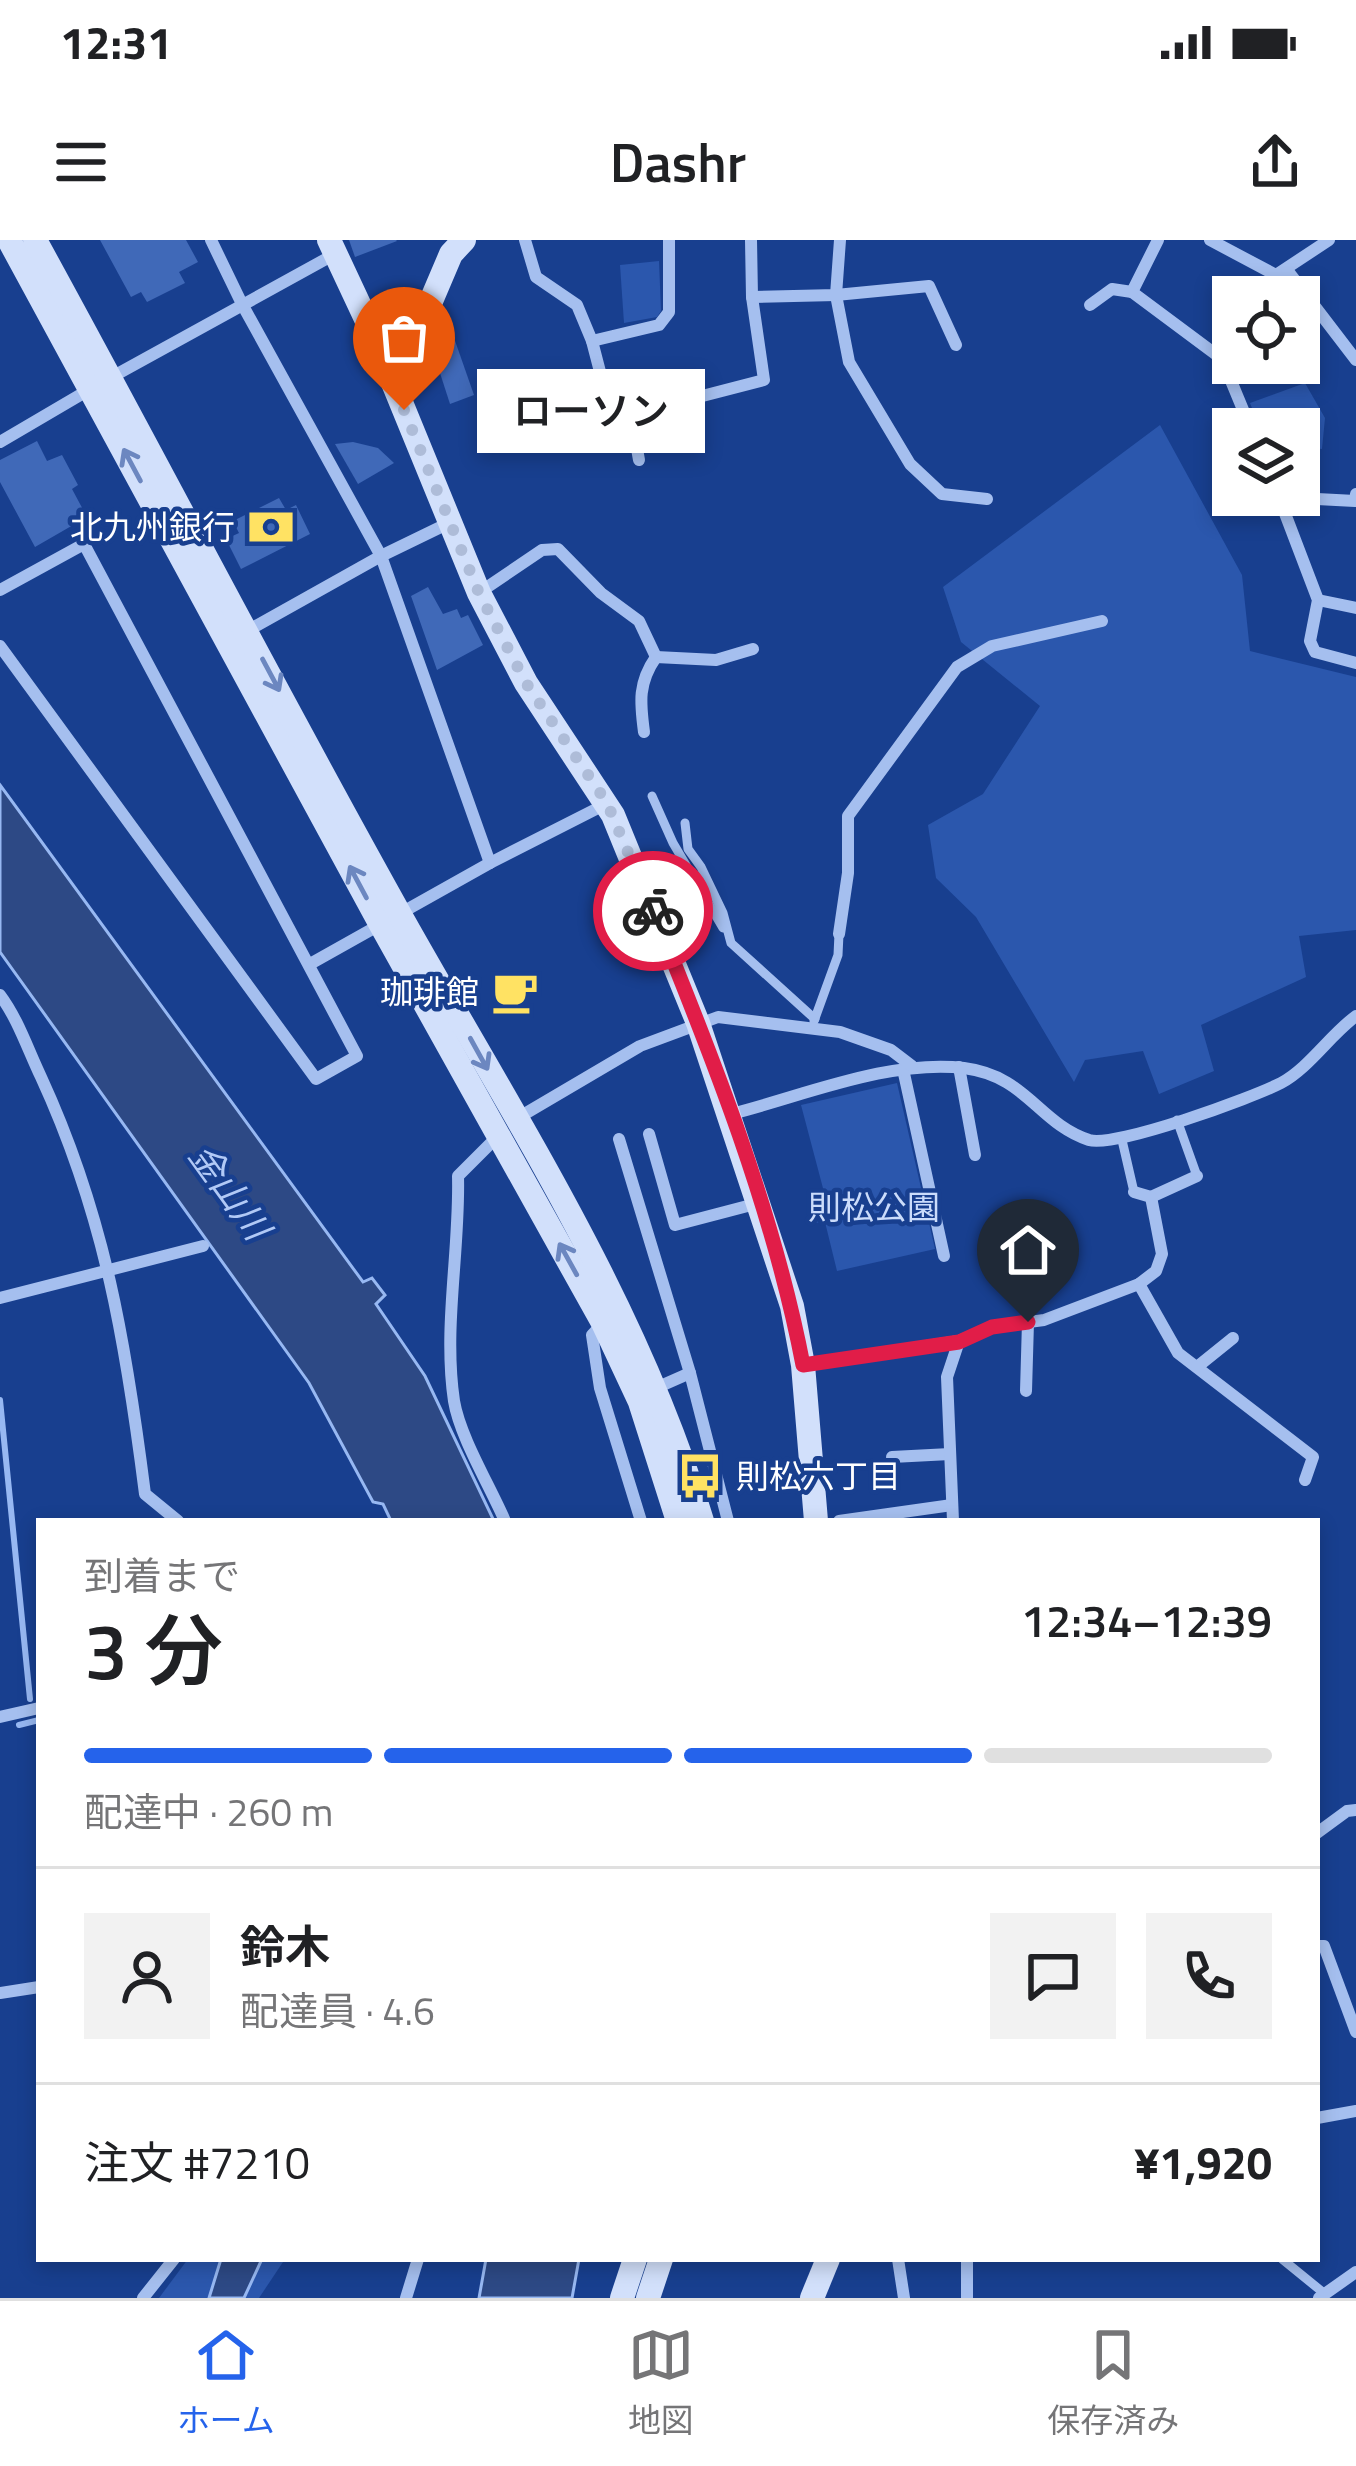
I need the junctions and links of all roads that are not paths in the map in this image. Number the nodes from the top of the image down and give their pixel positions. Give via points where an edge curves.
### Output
1 (9, 240) edge
2 (35, 240) edge
3 (212, 240) edge
4 (464, 240) edge
5 (525, 240) edge
6 (669, 240) edge
7 (752, 240) edge
8 (840, 240) edge
9 (1158, 240) edge
10 (1210, 240) edge
11 (1329, 240) edge
12 (332, 247) edge
13 (1287, 271) junction
14 (1132, 292) junction
15 (836, 295) junction
16 (752, 297) junction
17 (242, 304) junction
18 (1090, 304) dead end
19 (373, 334) junction
20 (592, 341) junction
21 (956, 345) dead end
22 (1356, 360) edge
23 (101, 384) junction
24 (1242, 408) edge
25 (631, 415) junction
26 (0, 442) edge
27 (639, 460) dead end
28 (1356, 494) edge
29 (987, 499) dead end
30 (1320, 499) edge
31 (1286, 516) edge
32 (450, 523) junction
33 (381, 556) junction
34 (0, 590) edge
35 (479, 593) junction
36 (1318, 600) junction
37 (1356, 608) edge
38 (1102, 621) dead end
39 (247, 631) junction
40 (0, 646) edge
41 (753, 650) dead end
42 (656, 657) junction
43 (1356, 664) edge
44 (644, 732) dead end
45 (652, 796) dead end
46 (607, 803) junction
47 (685, 823) dead end
48 (490, 862) junction
49 (390, 919) junction
50 (839, 934) joint
51 (731, 943) junction
52 (310, 964) junction
53 (0, 995) edge
54 (1356, 1016) edge
55 (698, 1022) junction
56 (813, 1023) junction
57 (907, 1067) junction
58 (958, 1067) junction
59 (731, 1114) junction
60 (1178, 1120) junction
61 (507, 1127) junction
62 (650, 1134) dead end
63 (620, 1139) dead end
64 (1122, 1141) junction
65 (975, 1155) dead end
66 (1197, 1176) joint
67 (1134, 1192) joint
68 (1151, 1197) junction
69 (760, 1203) junction
70 (203, 1246) dead end
71 (944, 1256) dead end
72 (109, 1270) junction
73 (1139, 1284) junction
74 (0, 1298) edge
75 (1028, 1322) junction
76 (603, 1323) junction
77 (1233, 1338) dead end
78 (959, 1342) junction
79 (803, 1365) junction
80 (1198, 1367) junction
81 (689, 1373) junction
82 (656, 1388) junction
83 (1026, 1391) dead end
84 (950, 1454) junction
85 (892, 1457) dead end
86 (1305, 1480) dead end
87 (952, 1505) junction
88 (174, 1518) edge
89 (504, 1518) edge
90 (640, 1518) edge
91 (677, 1518) edge
92 (701, 1518) edge
93 (727, 1518) edge
94 (816, 1518) edge
95 (860, 1518) edge
96 (952, 1518) edge
97 (36, 1709) edge
98 (0, 1717) edge
99 (1356, 1810) edge
100 (1320, 1831) edge
101 (1320, 1946) edge
102 (36, 1987) edge
103 (0, 1993) edge
104 (1356, 2032) edge
105 (1356, 2111) edge
106 (1320, 2117) edge
107 (172, 2262) edge
108 (417, 2262) edge
109 (634, 2262) edge
110 (660, 2262) edge
111 (827, 2262) edge
112 (898, 2262) edge
113 (967, 2262) edge
114 (1285, 2262) edge
115 (1356, 2272) edge
116 (1322, 2296) edge
117 (143, 2298) edge
118 (406, 2298) edge
119 (622, 2298) edge
120 (648, 2298) edge
121 (812, 2298) edge
122 (904, 2298) edge
123 (967, 2298) edge

1 - 23 street
2 - 23 street
3 - 17 street
4 - 19 street via 430,301
5 - 20 street via 536,278 577,305
6 - 20 street via 669,313 659,325
7 - 16 street
8 - 15 street
9 - 14 street
10 - 13 street via 1276,275
11 - 13 street
12 - 17 street
12 - 19 street
13 - 22 street
14 - 18 street via 1112,289
14 - 24 street via 1222,359
15 - 16 street
15 - 21 street via 929,286
15 - 29 street via 849,362 910,464 942,494
16 - 25 street via 764,380
17 - 23 street
17 - 33 street
19 - 32 street
20 - 25 street via 610,410
23 - 26 street
23 - 39 street
49 -> 23 street
25 - 27 street
28 - 30 street via 1355,501
31 - 36 street
32 - 33 street
32 - 35 street
33 - 39 street
33 - 48 street
34 - 52 street via 84,544
35 - 42 street via 542,550 558,549 639,621
35 - 46 street via 526,683
36 - 37 street
36 - 43 street via 1315,652
38 - 50 street via 992,646 957,667 848,816
39 -> 49 street
40 - 52 street via 316,1079 357,1056
41 - 42 street via 716,660
42 - 44 street via 642,677
45 - 51 lane
46 - 48 street
46 - 55 street
47 - 51 lane via 688,849
48 - 49 street
49 - 52 street
49 - 61 street
50 - 56 lane
51 - 56 lane
53 - 72 street via 61,1119
54 - 60 street via 1283,1082
55 - 56 street
55 - 59 street
55 - 61 street via 640,1046
56 - 57 street via 891,1050
57 - 58 street
57 - 59 street
57 - 71 street
58 - 64 street via 996,1073 1092,1142
58 - 65 street
59 - 69 street
60 - 64 street
60 - 66 lane
76 -> 61 street
61 - 82 street via 621,1312
61 - 89 street via 458,1176 451,1339 454,1403
62 - 69 street via 675,1225
63 - 81 street
64 - 67 lane
66 - 68 street
67 - 68 street
68 - 73 street via 1162,1254
69 - 79 street
70 - 72 street
72 - 74 street
72 - 88 street via 145,1494
73 - 75 street
73 - 80 street via 1178,1353
75 - 78 street
75 - 83 street
76 - 90 street via 592,1335 601,1388
76 - 91 street via 640,1402
77 - 80 street
78 - 79 street
78 - 84 street via 947,1377
79 - 94 street
80 - 86 street via 1313,1457
81 - 82 street
81 - 93 street
82 - 92 street
84 - 85 street
84 - 87 street
87 - 95 street
87 - 96 street
97 - 98 street
99 - 100 street
101 - 104 street
102 - 103 street
105 - 106 street
107 - 117 street
108 - 118 street
109 - 119 street
110 - 120 street
111 - 121 street
112 - 122 street
113 - 123 street
114 - 116 lane
115 - 116 street

